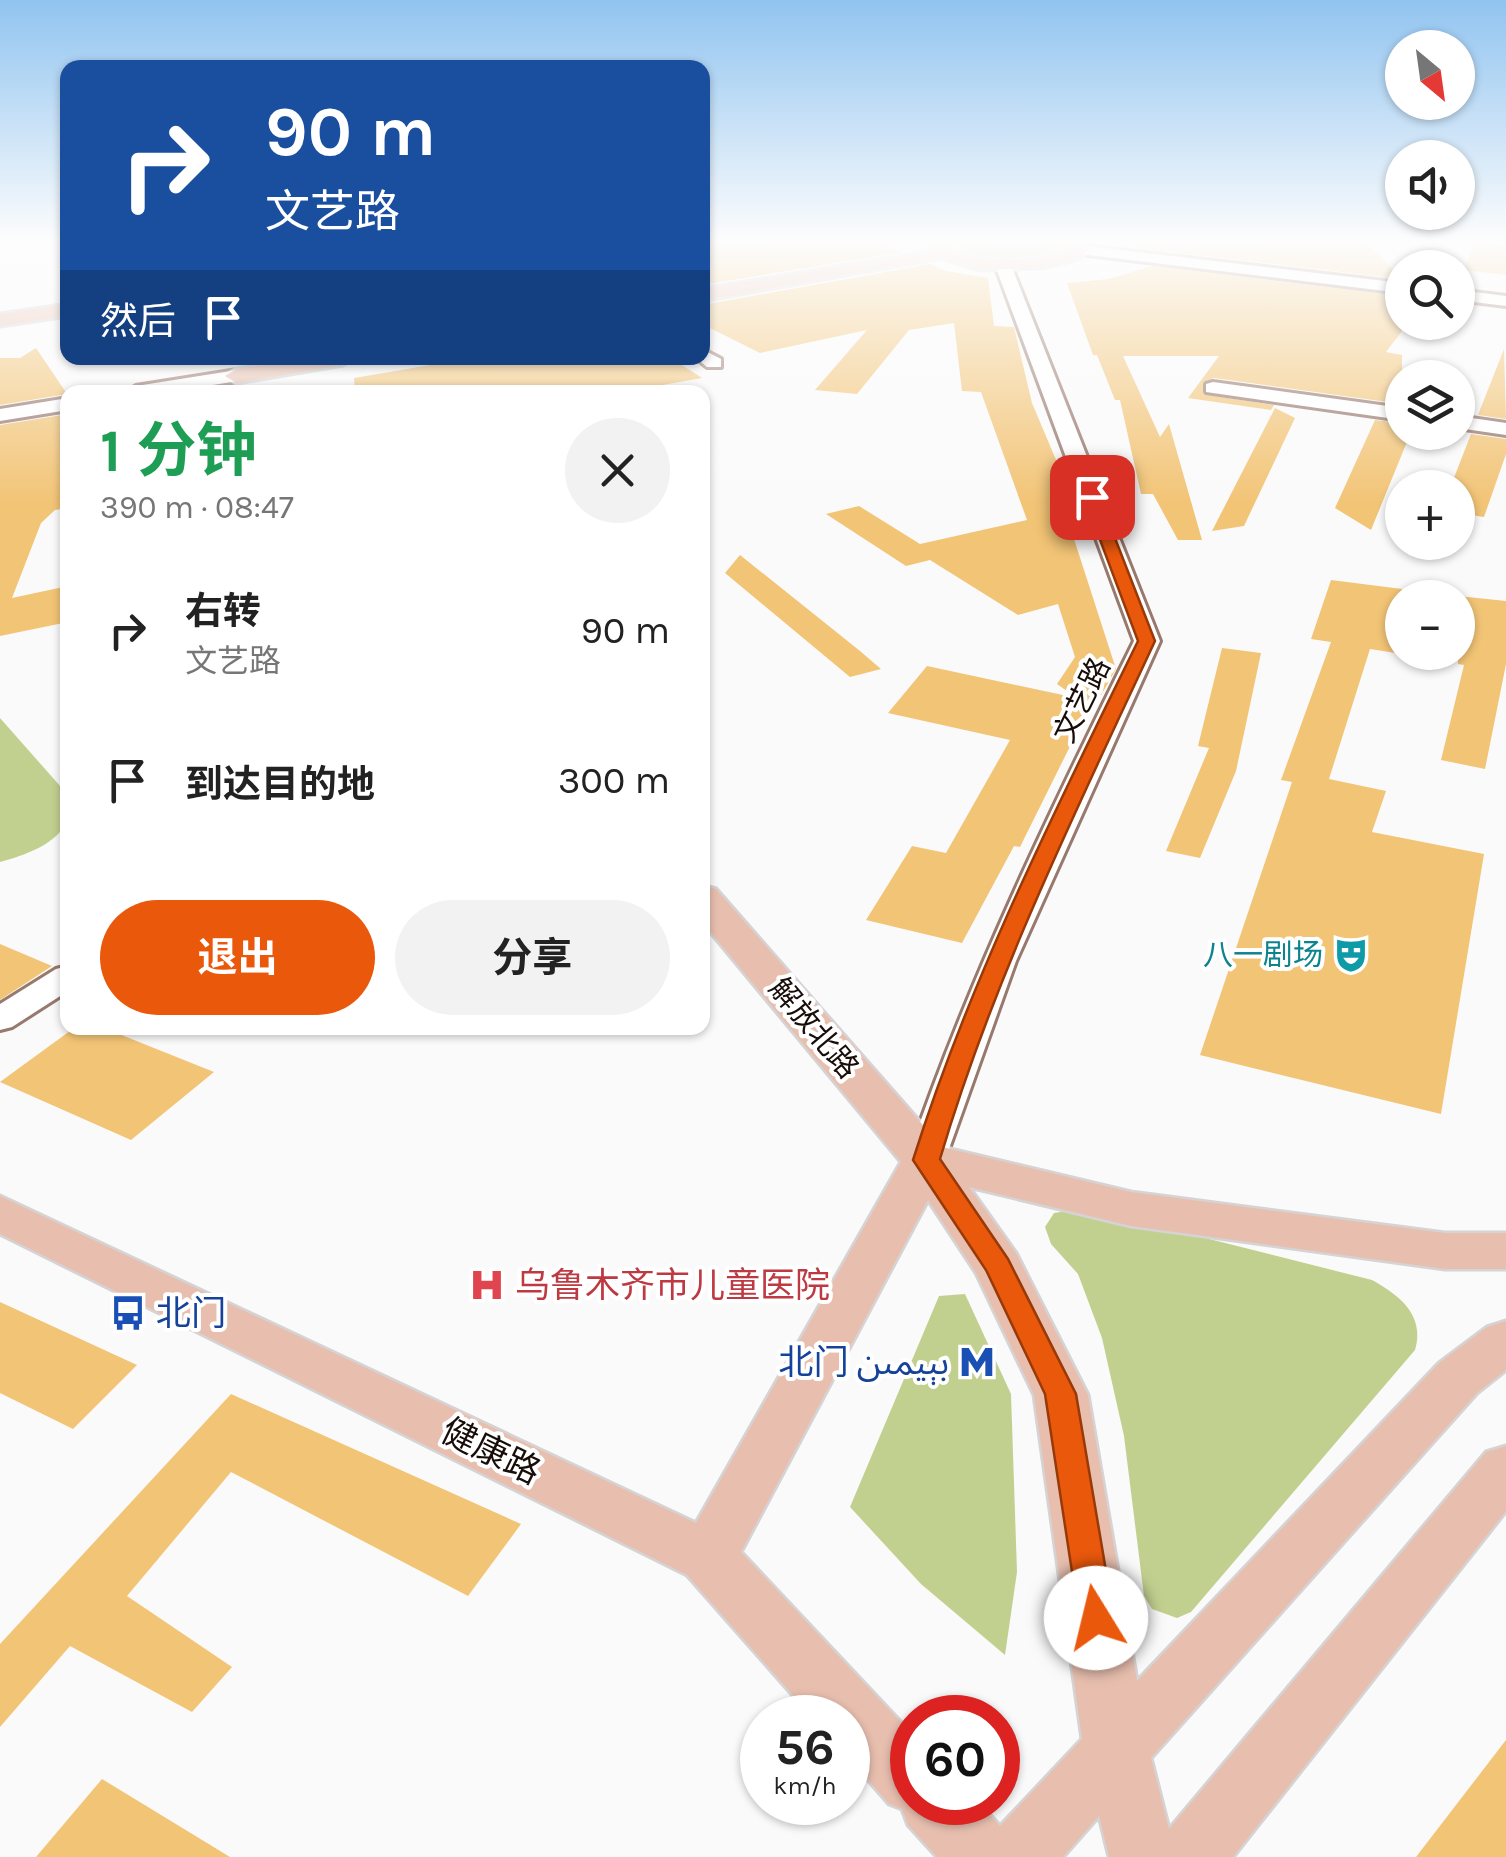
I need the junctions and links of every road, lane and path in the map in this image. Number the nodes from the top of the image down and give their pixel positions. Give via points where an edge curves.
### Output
1 (1028, 330) edge
2 (300, 365) edge
3 (238, 375) edge
4 (178, 385) edge
5 (1213, 388) dead end
6 (60, 405) edge
7 (1385, 412) edge
8 (0, 415) edge
9 (1475, 424) edge
10 (1506, 429) edge
11 (710, 906) edge
12 (60, 981) edge
13 (0, 1019) edge
14 (926, 1160) junction
15 (0, 1213) edge
16 (1506, 1251) edge
17 (1506, 1341) edge
18 (1506, 1469) edge
19 (708, 1556) junction
20 (1116, 1750) junction
21 (890, 1757) edge
22 (953, 1825) edge
23 (982, 1857) edge
24 (1018, 1857) edge
25 (1143, 1857) edge
26 (1190, 1857) edge

1 - 14 street, 文艺路 via 1146,641 1014,918
2 - 3 main road
3 - 4 street
5 - 7 street
6 - 8 street
9 - 10 street
11 - 14 main road, 解放北路
12 - 13 street
14 - 16 main road via 1132,1208 1445,1251
14 - 19 main road
14 - 20 main road, 解放北路 via 998,1266 1061,1394
15 - 19 main road, 健康路
17 - 20 main road via 1458,1378
18 - 26 main road
19 - 21 main road, 健康路
20 - 24 main road
20 - 25 main road, 解放北路
22 - 23 main road

